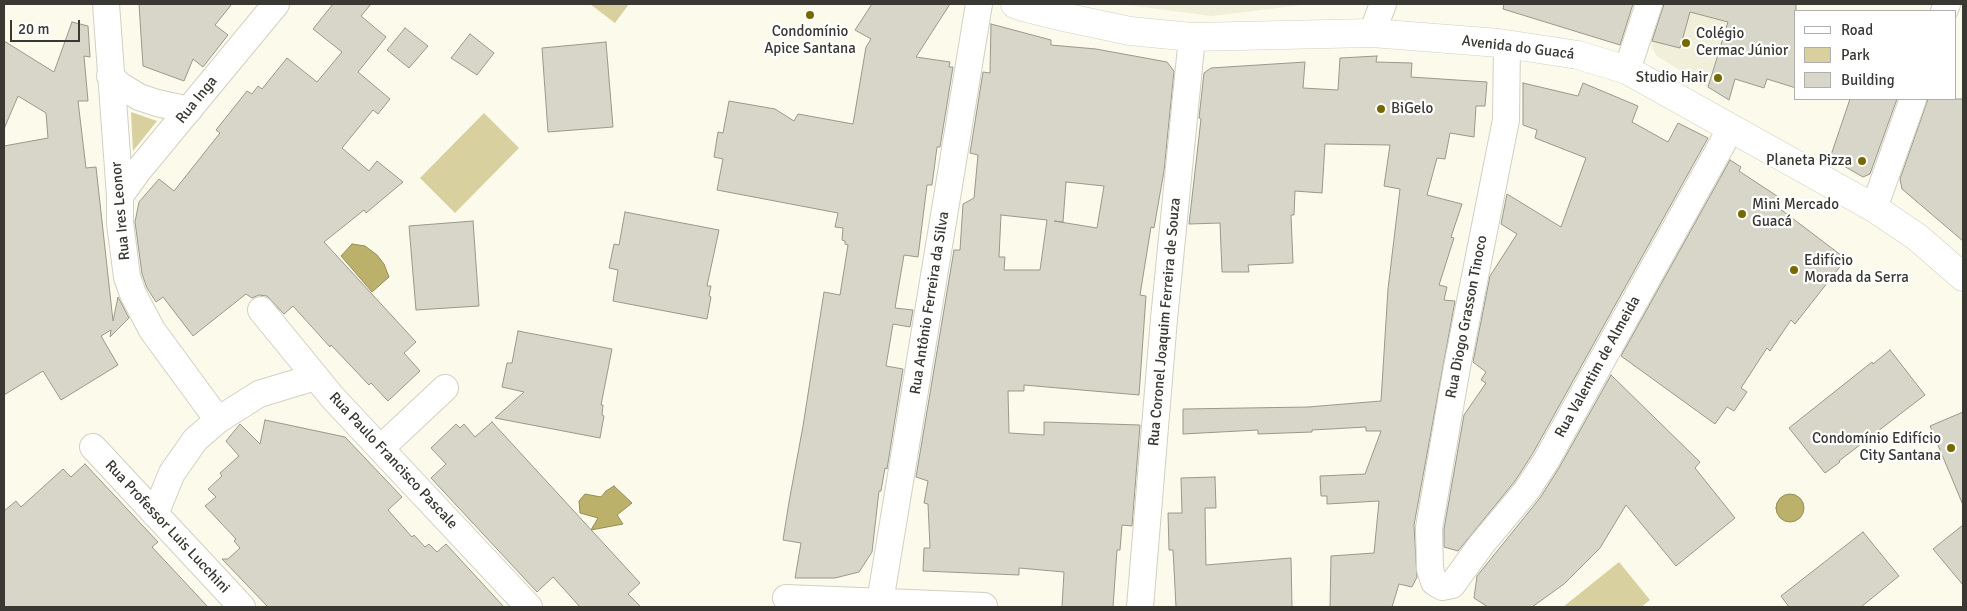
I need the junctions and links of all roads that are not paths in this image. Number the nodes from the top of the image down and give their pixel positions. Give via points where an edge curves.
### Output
1 (106, 4) edge
2 (276, 4) edge
3 (979, 4) edge
4 (1015, 4) edge
5 (1383, 4) edge
6 (1649, 4) edge
7 (1372, 33) junction
8 (1192, 37) junction
9 (1507, 44) junction
10 (1627, 70) junction
11 (110, 76) junction
12 (1913, 100) edge
13 (189, 110) junction
14 (1731, 128) junction
15 (120, 196) junction
16 (1874, 208) junction
17 (1963, 277) edge
18 (261, 310) dead end
19 (315, 377) junction
20 (445, 388) dead end
21 (218, 420) junction
22 (93, 447) dead end
23 (380, 448) junction
24 (155, 514) junction
25 (1442, 586) joint
26 (786, 598) dead end
27 (880, 602) junction
28 (984, 606) edge
29 (242, 607) edge
30 (529, 607) edge
31 (1140, 607) edge

1 - 11 street, Rua Ires Leonor
2 - 13 street, Rua Inga
3 - 27 street, Rua Antônio Ferreira da Silva
4 - 8 street, Avenida do Guacá via 1130,31
5 - 7 street
6 - 10 street
7 - 8 street, Avenida do Guacá
7 - 9 street, Avenida do Guacá
8 - 31 street, Rua Coronel Joaquim Ferreira de Souza
9 - 10 street, Avenida do Guacá via 1578,55
9 - 25 street, Rua Diogo Grasson Tinoco via 1506,120 1429,528 1430,569 1434,582
10 - 14 street, Avenida do Guacá
11 - 13 street via 139,97
11 - 15 street, Rua Ires Leonor
12 - 16 street
13 - 15 street, Rua Inga
14 - 16 street, Avenida do Guacá
14 - 25 street, Rua Valentim de Almeida via 1546,461 1452,585
15 - 21 street, Rua Ires Leonor via 127,277 133,294 152,330
16 - 17 street, Avenida do Guacá via 1917,237
18 - 19 street, Rua Paulo Francisco Pascale
19 - 21 street via 259,394
19 - 23 street, Rua Paulo Francisco Pascale
20 - 23 street
21 - 24 street via 195,440 172,473
22 - 24 street, Rua Professor Luis Lucchini
23 - 30 street, Rua Paulo Francisco Pascale
24 - 29 street, Rua Professor Luis Lucchini
26 - 27 street
27 - 28 street

